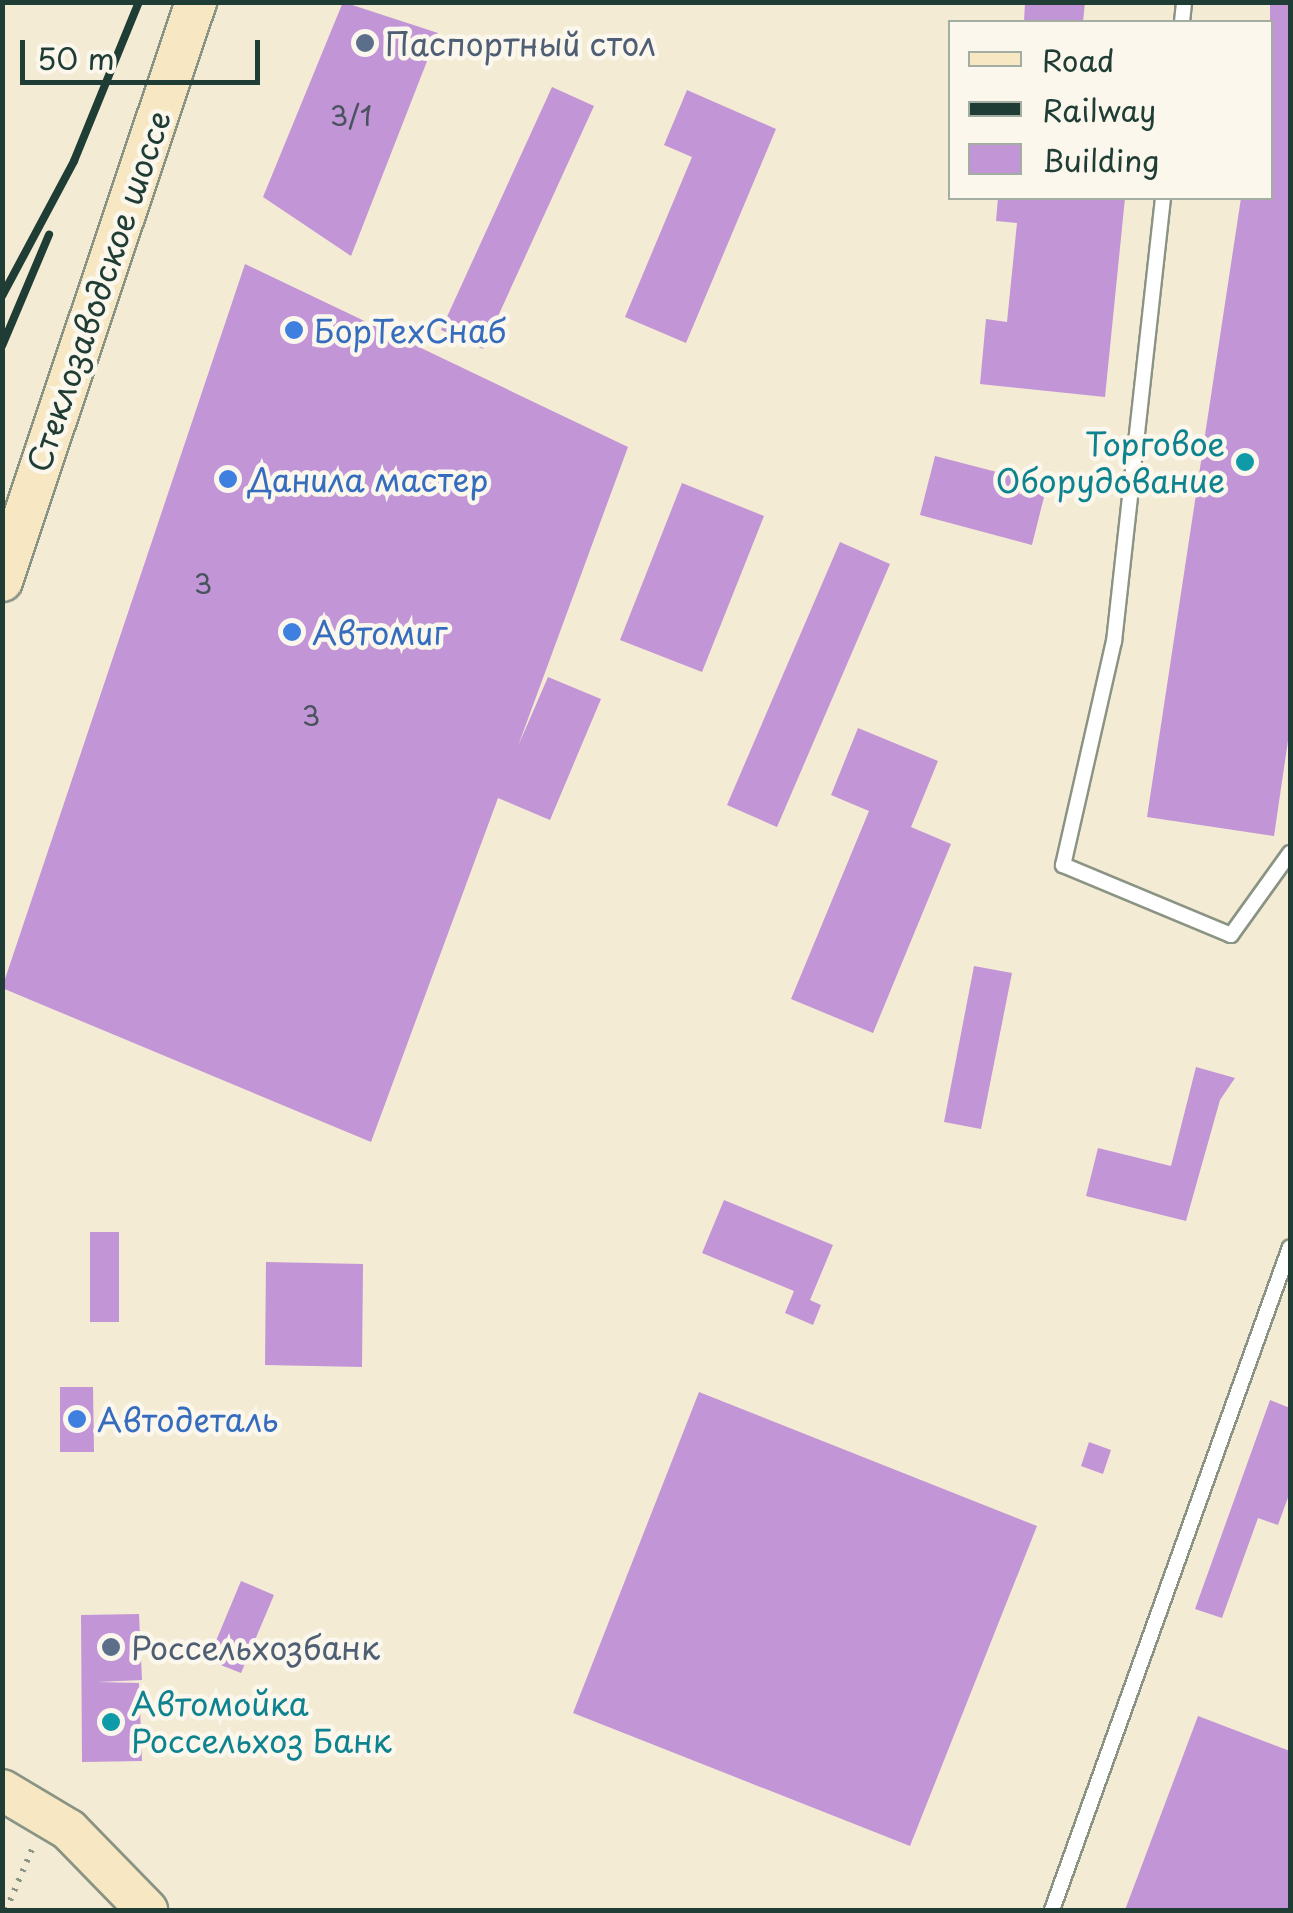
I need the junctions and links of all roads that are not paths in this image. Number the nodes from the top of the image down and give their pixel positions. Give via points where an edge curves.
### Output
1 (196, 2) edge
2 (1163, 200) edge
3 (2, 581) edge
4 (1290, 853) edge
5 (1290, 1247) edge
6 (2, 1790) edge
7 (147, 1910) edge
8 (1052, 1910) edge

1 - 3 main road, Стеклозаводское шоссе
2 - 4 lane via 1114,640 1063,866 1232,935
5 - 8 lane
6 - 7 main road via 69,1830

